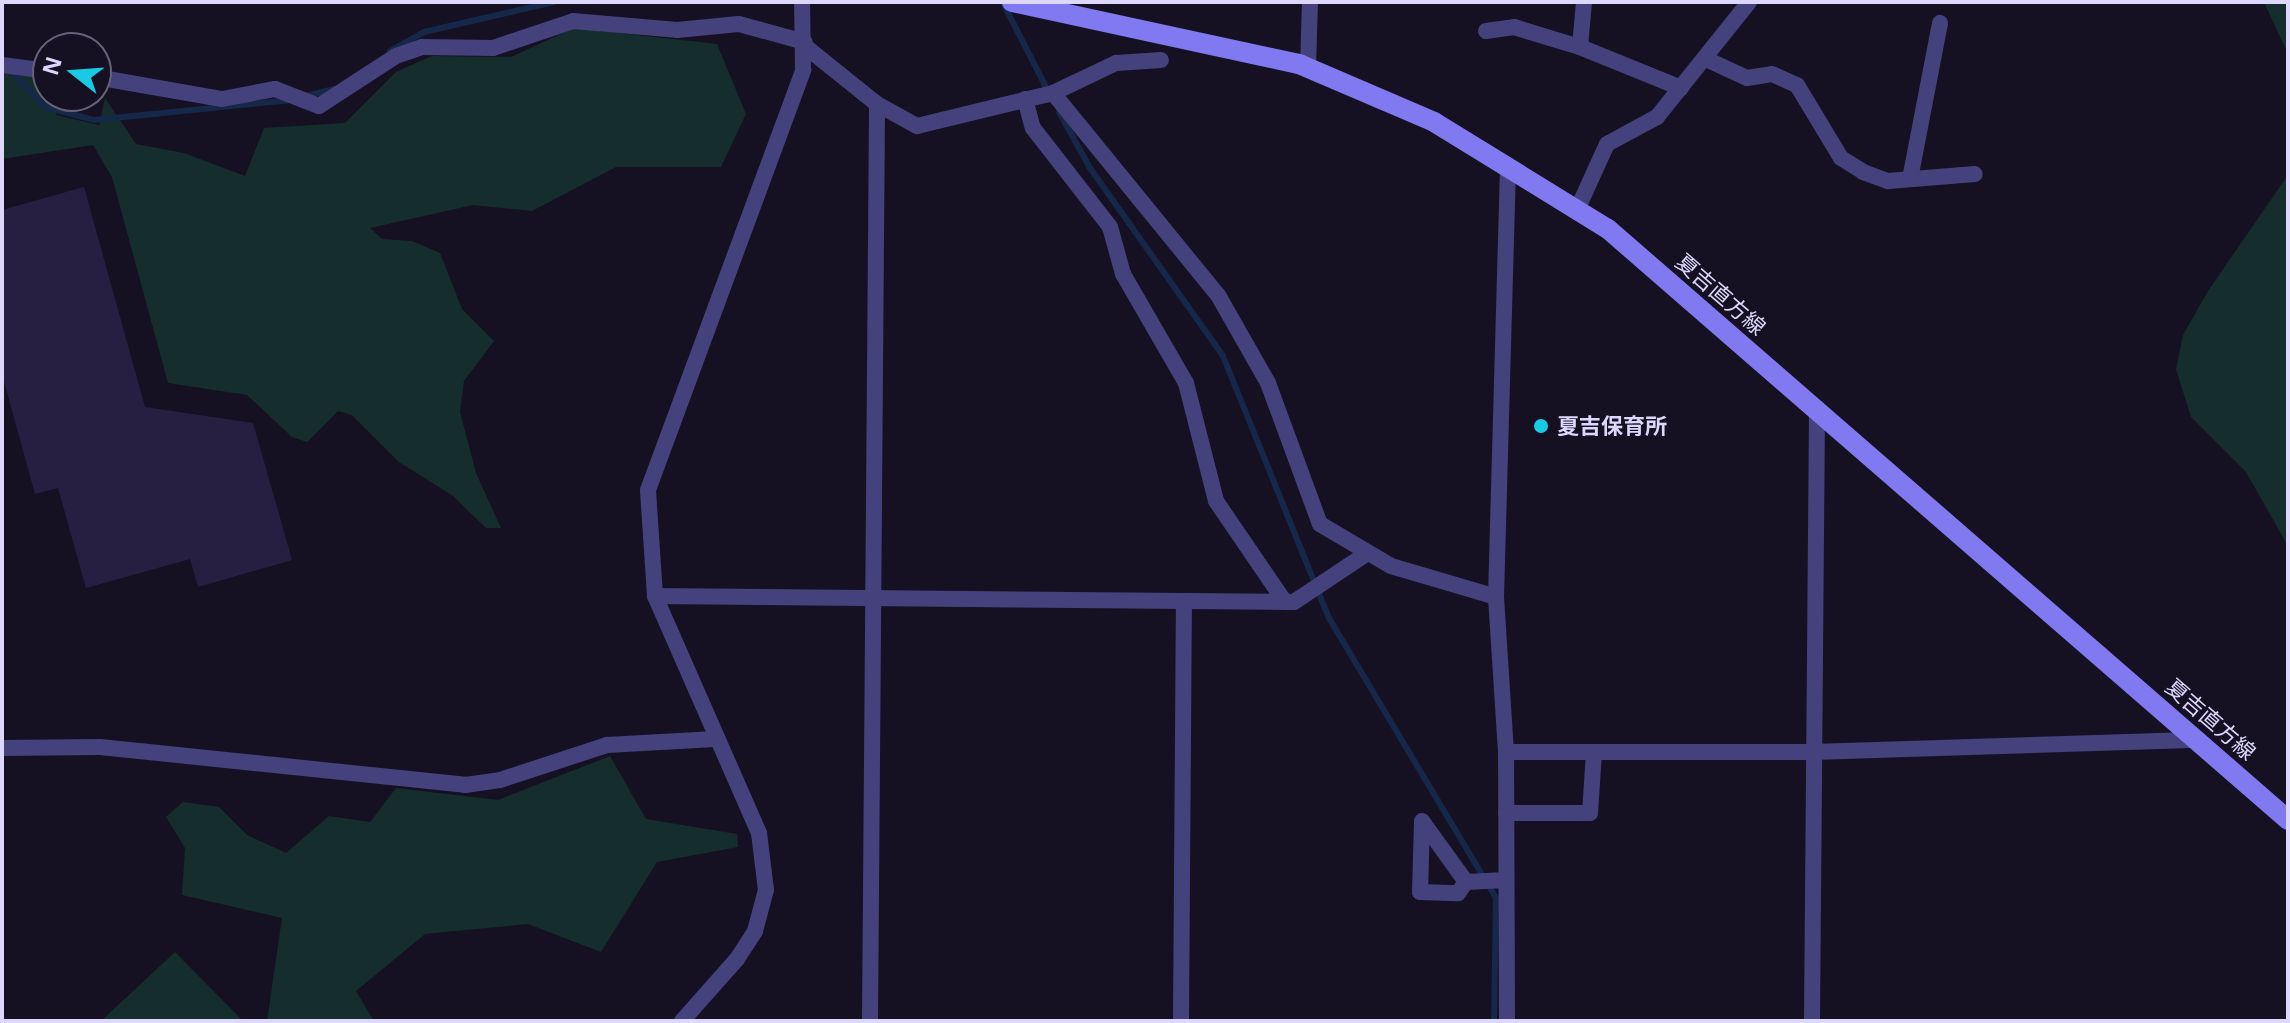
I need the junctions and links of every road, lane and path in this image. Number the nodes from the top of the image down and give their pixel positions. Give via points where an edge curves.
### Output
1 (802, 2) edge
2 (1012, 2) edge
3 (1310, 2) edge
4 (1584, 2) edge
5 (1749, 2) edge
6 (1940, 23) dead end
7 (1486, 31) dead end
8 (805, 44) junction
9 (1580, 47) junction
10 (1706, 59) junction
11 (1161, 60) dead end
12 (2, 65) edge
13 (1308, 68) junction
14 (32, 69) edge
15 (112, 80) edge
16 (1681, 88) junction
17 (1053, 93) junction
18 (1025, 99) junction
19 (877, 104) junction
20 (1508, 166) junction
21 (1975, 174) dead end
22 (1910, 179) junction
23 (1577, 210) junction
24 (1817, 408) junction
25 (1366, 554) junction
26 (655, 596) junction
27 (1496, 597) junction
28 (869, 601) junction
29 (1285, 602) junction
30 (1184, 603) junction
31 (715, 739) junction
32 (2199, 740) junction
33 (2, 748) edge
34 (1506, 752) junction
35 (1594, 752) junction
36 (1812, 752) junction
37 (1506, 813) junction
38 (2288, 820) edge
39 (1506, 880) junction
40 (1466, 882) dead end
41 (682, 1021) edge
42 (870, 1021) edge
43 (1181, 1021) edge
44 (1507, 1021) edge
45 (1812, 1021) edge

1 - 8 street
2 - 13 main road, 夏吉直方線
3 - 13 street
4 - 9 street
5 - 10 street
6 - 22 street
7 - 9 street via 1514,27
8 - 15 street via 739,24 677,30 573,21 493,48 422,47 396,56 319,106 275,89 222,99
8 - 19 street
8 - 26 street via 803,70 648,490
9 - 16 street
10 - 16 street
10 - 22 street via 1747,78 1772,74 1797,85 1841,158 1888,181
11 - 17 street via 1116,63
12 - 14 street
13 - 20 main road, 夏吉直方線 via 1434,122
16 - 23 street via 1657,117 1607,144
17 - 18 street
17 - 25 street via 1218,295 1268,383 1320,524
18 - 19 street via 917,126
18 - 29 street via 1033,128 1110,227 1123,274 1186,383 1216,501
19 - 28 street
20 - 23 main road, 夏吉直方線
20 - 27 street
21 - 22 street
23 - 24 main road, 夏吉直方線
24 - 32 main road, 夏吉直方線
24 - 36 street
25 - 27 street
25 - 29 street
26 - 28 street
26 - 31 street
27 - 34 street
28 - 30 street
28 - 42 street
29 - 30 street
30 - 43 street
31 - 33 street via 607,745 500,780 465,785 100,747
31 - 41 street via 759,833 766,890 755,931
32 - 36 street
32 - 38 main road, 夏吉直方線
34 - 35 street
34 - 37 street
35 - 36 street
35 - 37 street via 1590,813
36 - 45 street
37 - 39 street
39 - 40 street
39 - 44 street

